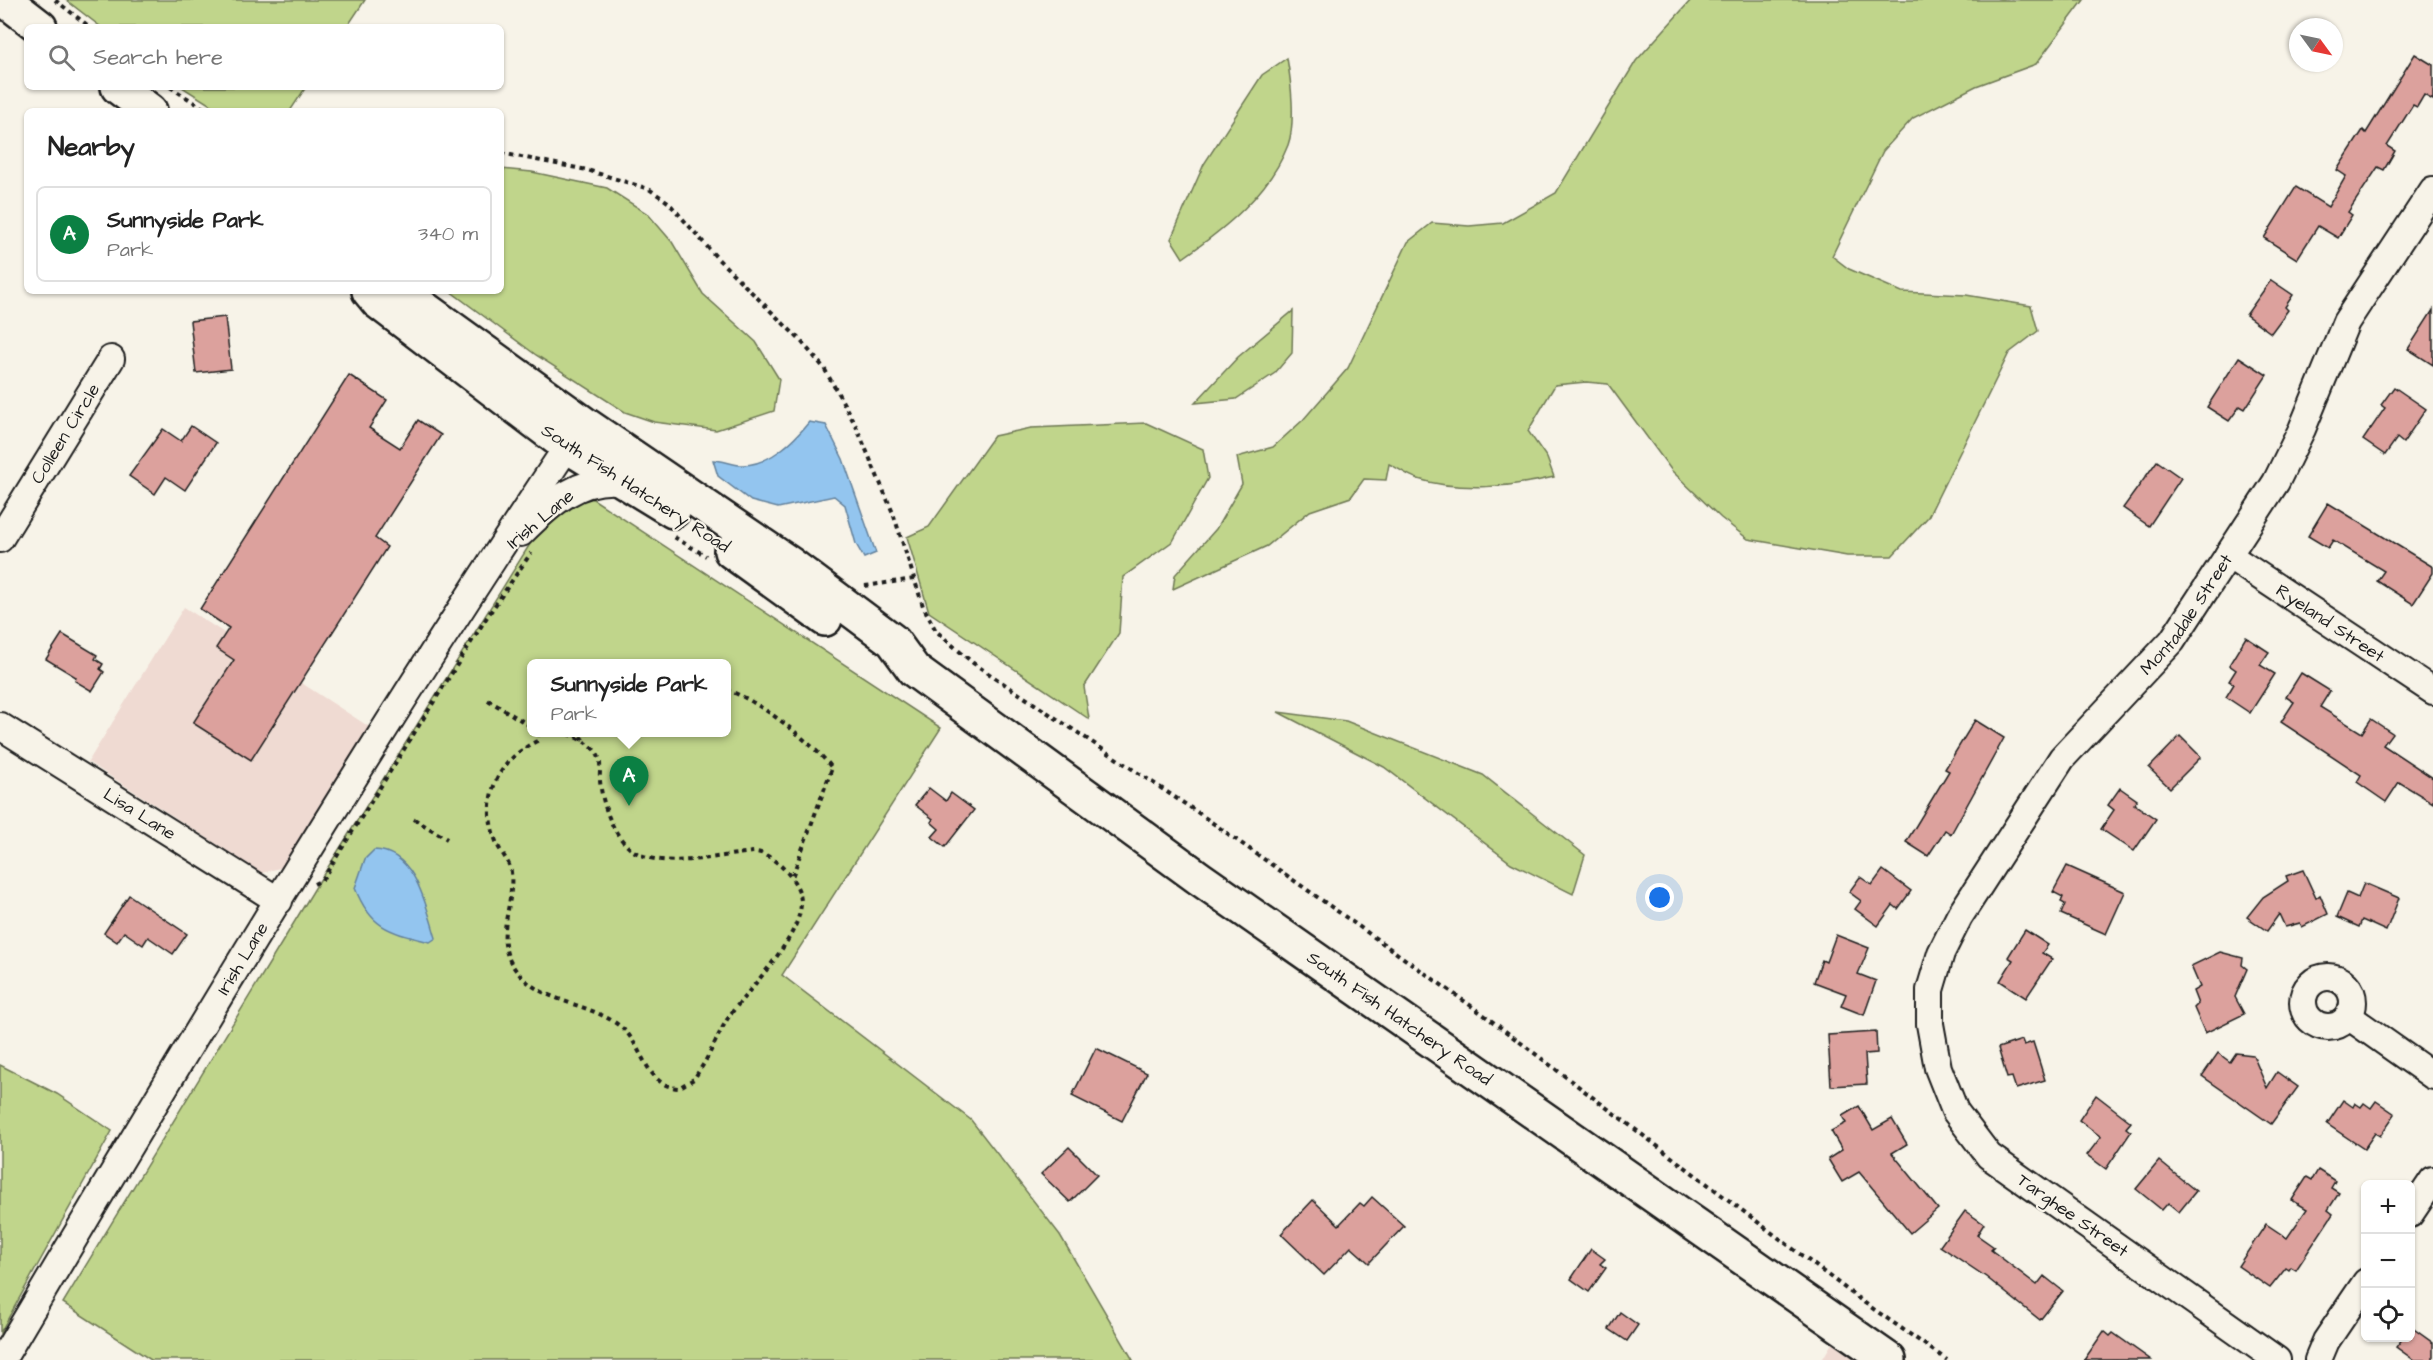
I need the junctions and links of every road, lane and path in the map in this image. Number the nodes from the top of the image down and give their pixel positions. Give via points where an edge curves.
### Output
1 (5, 0) edge
2 (55, 0) edge
3 (36, 24) edge
4 (86, 24) edge
5 (122, 90) edge
6 (175, 90) edge
7 (146, 108) edge
8 (203, 108) edge
9 (504, 154) edge
10 (2433, 190) edge
11 (371, 294) edge
12 (404, 294) edge
13 (111, 359) dead end
14 (575, 434) junction
15 (629, 482) junction
16 (666, 533) dead end
17 (0, 539) edge
18 (537, 545) dead end
19 (2228, 555) junction
20 (712, 559) dead end
21 (490, 563) junction
22 (914, 579) junction
23 (878, 586) dead end
24 (914, 670) junction
25 (2433, 691) edge
26 (731, 692) edge
27 (488, 700) dead end
28 (527, 724) edge
29 (0, 726) edge
30 (538, 737) edge
31 (573, 737) edge
32 (584, 737) edge
33 (580, 741) junction
34 (414, 819) dead end
35 (447, 839) dead end
36 (295, 875) junction
37 (792, 877) junction
38 (279, 901) junction
39 (2348, 1016) dead end
40 (1930, 1024) joint
41 (2433, 1076) edge
42 (2433, 1180) edge
43 (2415, 1207) edge
44 (2362, 1288) edge
45 (2, 1360) edge
46 (1889, 1360) edge
47 (1947, 1360) edge
48 (2277, 1360) edge
49 (2318, 1360) edge

1 - 3 main road
2 - 4 path
5 - 7 main road
6 - 8 path
9 - 22 path via 616,178 649,189 668,202 824,368 856,426 893,513
10 - 19 street, Montadale Street via 2346,322 2276,482
11 - 14 main road, South Fish Hatchery Road
12 - 14 main road, South Fish Hatchery Road
13 - 17 street, Colleen Circle
14 - 15 main road, South Fish Hatchery Road
14 - 21 street, Irish Lane
14 - 24 main road, South Fish Hatchery Road via 800,571 893,641
15 - 21 street, Irish Lane via 594,480 562,497
15 - 24 main road, South Fish Hatchery Road via 882,660
16 - 20 path
18 - 36 path via 518,569 322,880 313,885
19 - 25 street, Ryeland Street
19 - 40 street, Montadale Street via 2172,641 2062,759 1959,917 1941,953 1930,990
21 - 36 street, Irish Lane
22 - 23 path
22 - 47 path via 936,631 973,663 1200,814 1484,1015 1862,1301
24 - 46 main road, South Fish Hatchery Road via 1199,878
26 - 37 path via 747,697 822,755 832,768
27 - 28 path
29 - 38 street, Lisa Lane
30 - 37 path via 500,770 489,805 497,845 511,868 512,895 503,933 504,948 513,966 535,987 603,1017 627,1034 653,1077 663,1086 678,1088 694,1079 729,1017 798,922 801,898
31 - 33 path
32 - 33 path
33 - 37 path via 597,752 610,819 632,850 666,860 756,852 773,859
34 - 35 path
36 - 38 street, Irish Lane
38 - 45 street, Irish Lane
39 - 41 street
40 - 48 street, Targhee Street via 1938,1068 1955,1111 1989,1155
42 - 43 street
44 - 49 street via 2326,1341

